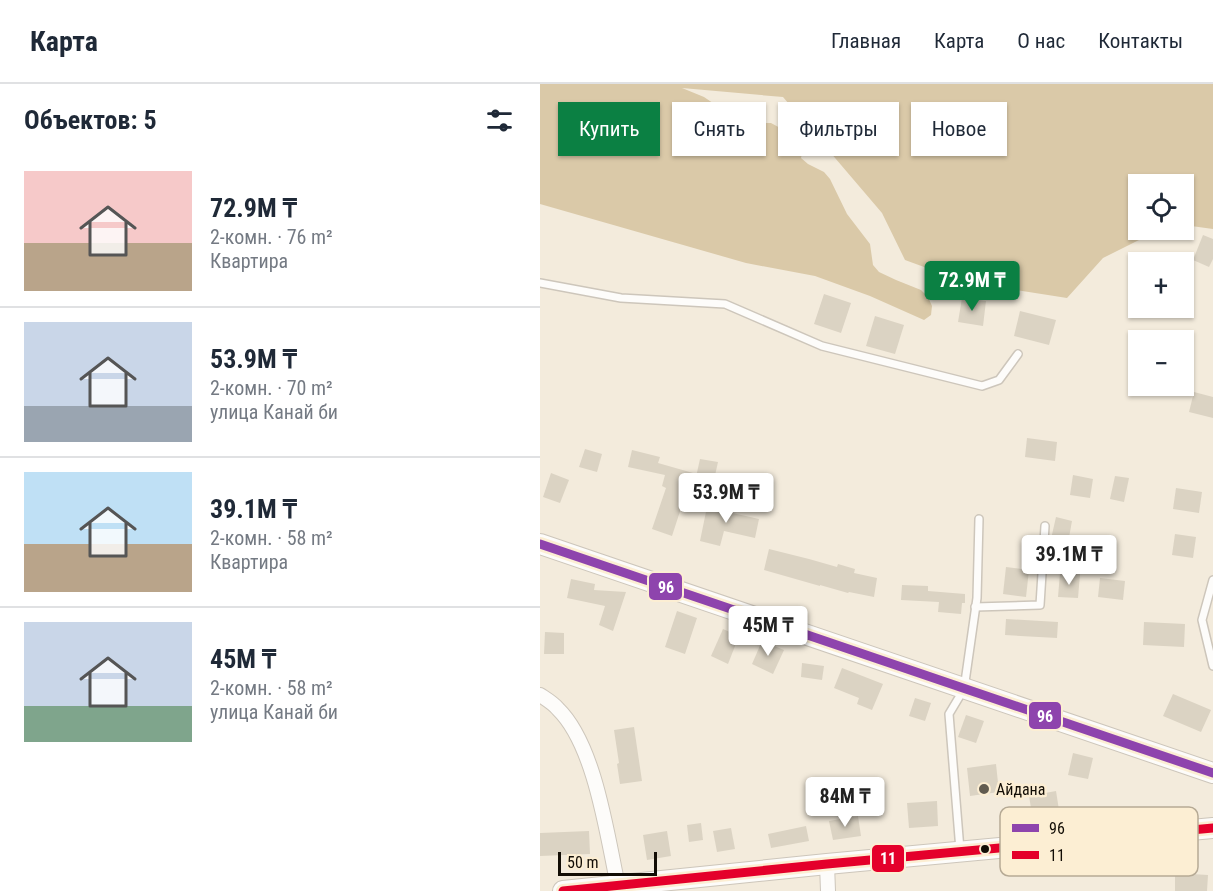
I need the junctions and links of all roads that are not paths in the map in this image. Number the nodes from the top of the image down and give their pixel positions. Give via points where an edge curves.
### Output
1 (540, 283) edge
2 (1018, 354) dead end
3 (979, 519) dead end
4 (1045, 526) dead end
5 (540, 544) edge
6 (1213, 580) edge
7 (975, 607) junction
8 (1213, 666) edge
9 (964, 689) junction
10 (540, 694) edge
11 (1213, 773) edge
12 (1213, 828) edge
13 (1198, 829) edge
14 (1000, 848) edge
15 (960, 852) junction
16 (827, 864) junction
17 (618, 886) junction
18 (563, 891) edge
19 (828, 891) edge

1 - 2 lane via 621,298 725,304 822,346 982,386 999,380
3 - 7 lane
4 - 7 lane via 1040,605
5 - 9 main road
6 - 8 lane via 1202,620
7 - 9 lane
9 - 11 main road
9 - 15 lane via 949,714
10 - 17 street via 558,708 585,752 602,807
12 - 13 main road
14 - 15 main road
15 - 16 main road
16 - 17 main road
16 - 19 street
17 - 18 main road

